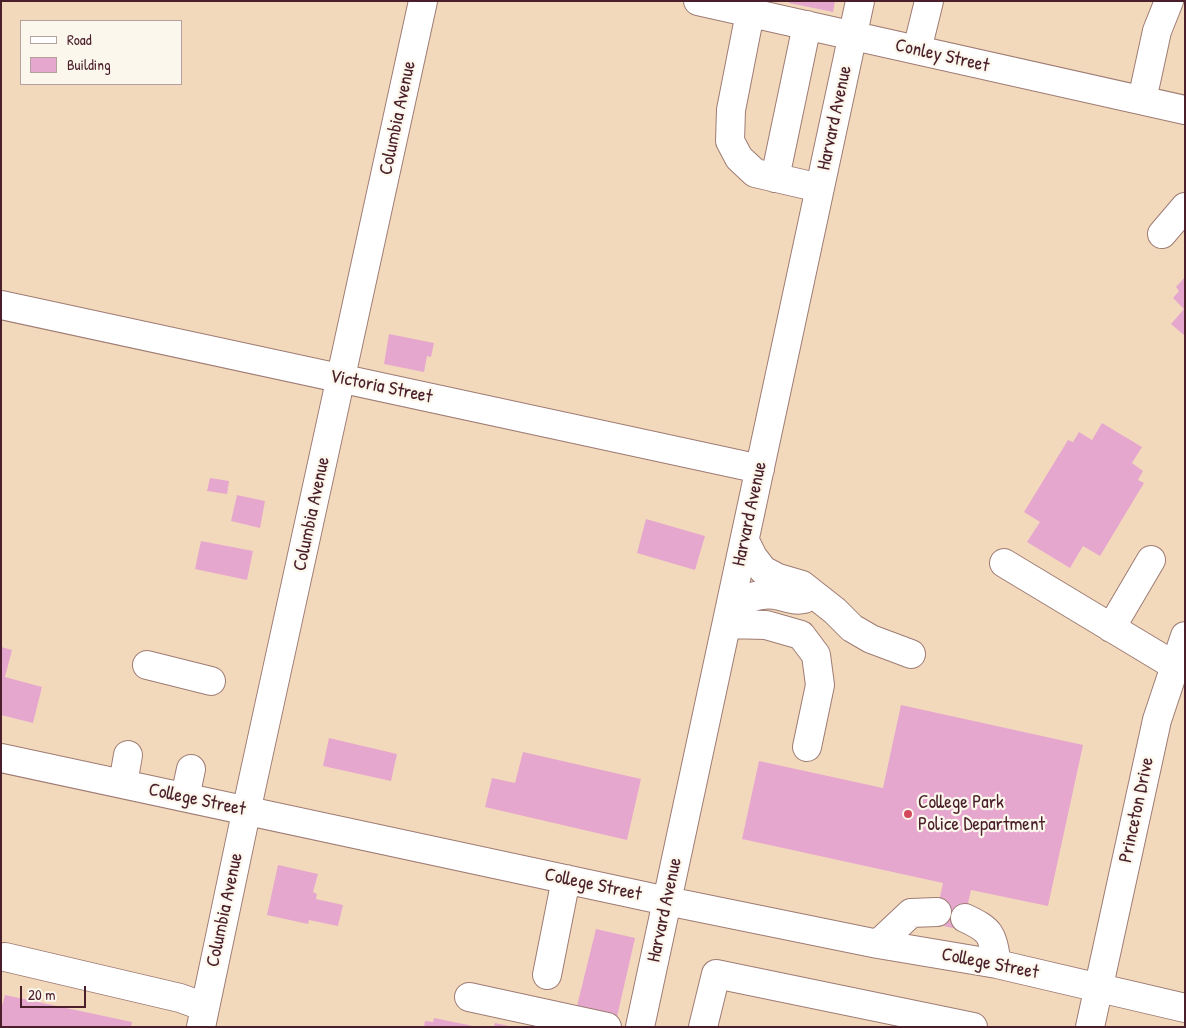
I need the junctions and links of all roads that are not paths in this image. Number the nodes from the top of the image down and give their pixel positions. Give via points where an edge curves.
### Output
1 (423, 1) edge
2 (698, 1) edge
3 (860, 1) edge
4 (929, 1) edge
5 (1169, 1) edge
6 (750, 13) junction
7 (807, 26) junction
8 (853, 36) junction
9 (917, 50) junction
10 (1142, 100) junction
11 (1185, 110) edge
12 (775, 178) junction
13 (820, 188) junction
14 (1185, 207) edge
15 (1162, 234) dead end
16 (1, 304) edge
17 (342, 378) junction
18 (760, 469) junction
19 (745, 541) junction
20 (1151, 560) dead end
21 (1004, 563) dead end
22 (816, 597) junction
23 (729, 616) junction
24 (1111, 628) junction
25 (1185, 636) edge
26 (911, 654) dead end
27 (147, 665) dead end
28 (1174, 666) junction
29 (211, 681) dead end
30 (807, 747) dead end
31 (128, 756) dead end
32 (1, 758) edge
33 (191, 769) dead end
34 (123, 784) junction
35 (185, 797) junction
36 (246, 810) junction
37 (566, 879) junction
38 (667, 901) junction
39 (937, 912) dead end
40 (965, 918) dead end
41 (878, 944) junction
42 (5, 957) dead end
43 (997, 964) junction
44 (547, 975) dead end
45 (1098, 987) junction
46 (469, 997) dead end
47 (1185, 1008) edge
48 (203, 1017) edge
49 (607, 1027) edge
50 (640, 1027) edge
51 (703, 1027) edge
52 (973, 1027) edge
53 (1090, 1027) edge

1 - 17 street, Columbia Avenue
2 - 6 street, Conley Street
3 - 8 street, Harvard Avenue
4 - 9 street
5 - 10 street via 1157,31
6 - 7 street, Conley Street
6 - 12 street via 731,110 730,141 739,158 755,173
7 - 8 street, Conley Street
7 - 12 street
8 - 9 street, Conley Street
8 - 13 street, Harvard Avenue
9 - 10 street, Conley Street
10 - 11 street, Conley Street
12 - 13 street
13 - 18 street, Harvard Avenue
14 - 15 street
16 - 17 street, Victoria Street
17 - 18 street, Victoria Street
17 - 36 street, Columbia Avenue
18 - 19 street, Harvard Avenue
19 - 22 street via 763,570 802,585
19 - 23 street, Harvard Avenue
20 - 24 street
21 - 24 street
22 - 23 street via 799,600 762,594 741,601
22 - 26 street via 852,628
23 - 30 street via 802,635 816,655 820,685
23 - 38 street, Harvard Avenue
24 - 28 street
25 - 28 street, Princeton Drive
27 - 29 street
28 - 45 street, Princeton Drive via 1157,720
31 - 34 street
32 - 34 street, College Street
33 - 35 street
34 - 35 street, College Street
35 - 36 street, College Street
36 - 37 street, College Street
36 - 48 street, Columbia Avenue
37 - 38 street, College Street
37 - 44 street
38 - 41 street, College Street
38 - 50 street, Harvard Avenue
39 - 41 street via 911,913
40 - 43 street via 982,926 992,936
41 - 43 street, College Street
42 - 48 street via 180,998
43 - 45 street, College Street
45 - 47 street, College Street
45 - 53 street, Princeton Drive
46 - 49 street
51 - 52 street via 716,974

